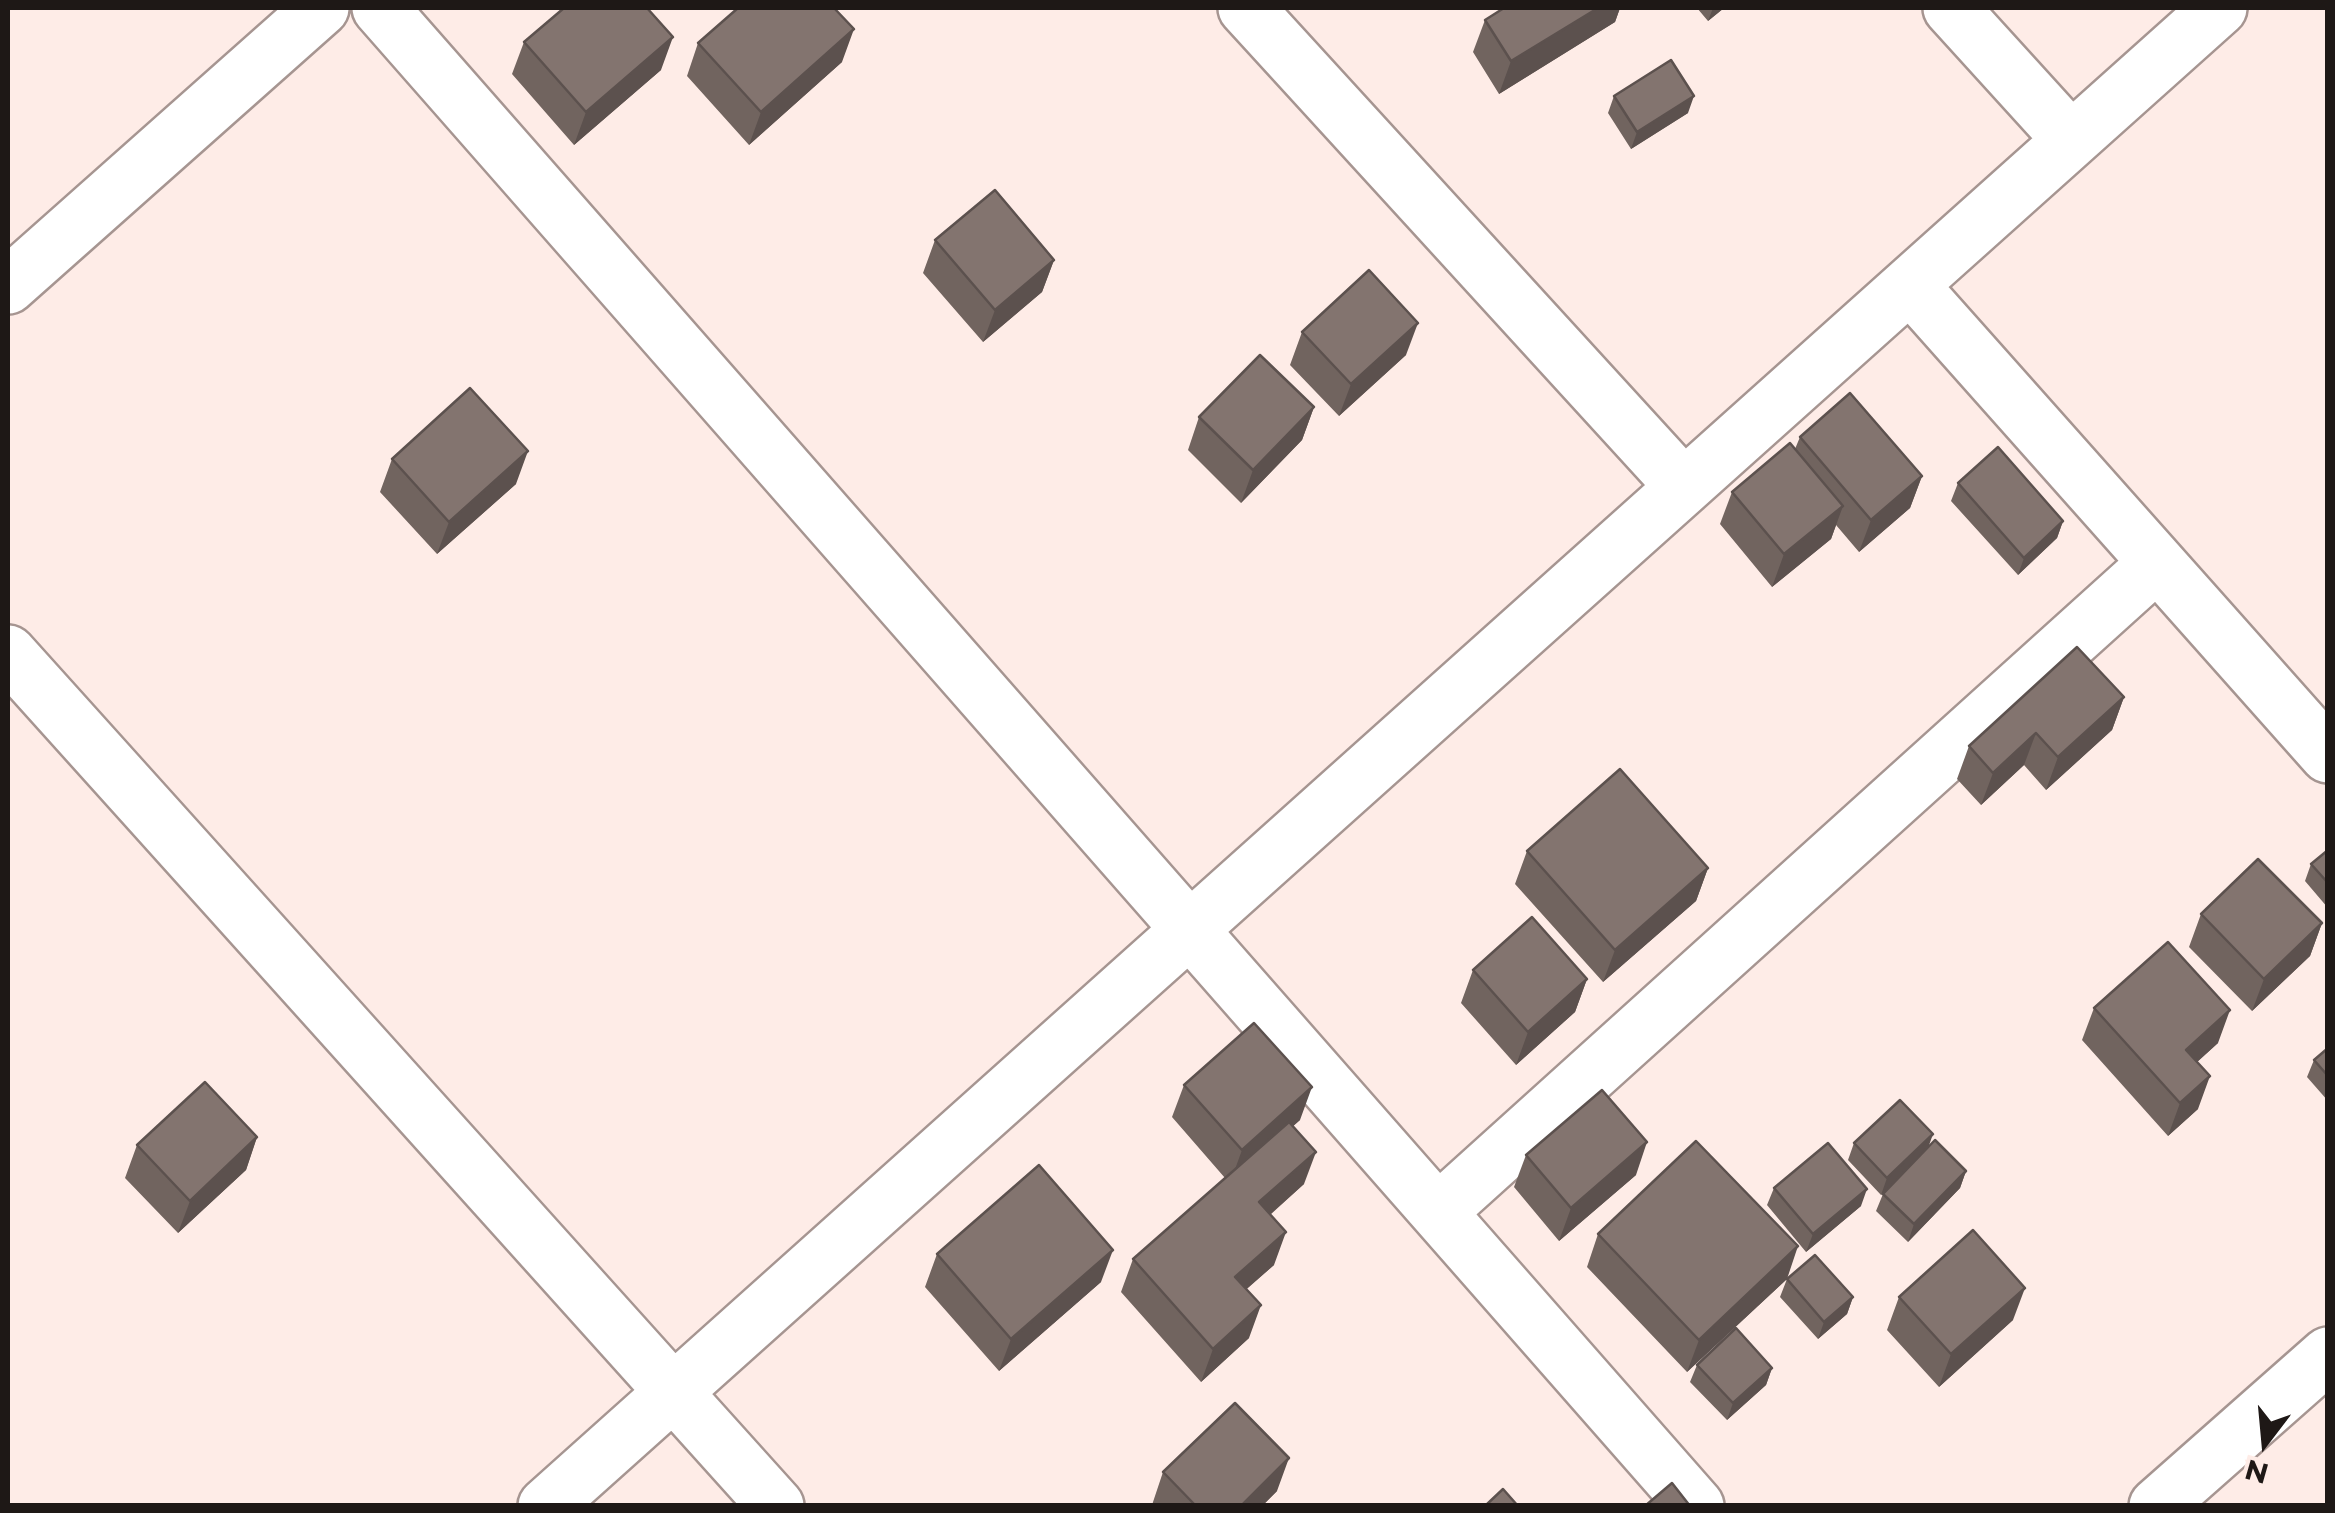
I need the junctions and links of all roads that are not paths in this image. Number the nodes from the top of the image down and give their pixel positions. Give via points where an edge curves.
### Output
1 (321, 8) edge
2 (380, 8) edge
3 (1246, 8) edge
4 (1952, 8) edge
5 (2219, 8) edge
6 (2072, 140) junction
7 (1910, 285) junction
8 (8, 286) edge
9 (1684, 487) junction
10 (2157, 563) junction
11 (8, 653) edge
12 (2328, 755) edge
13 (1189, 930) junction
14 (1438, 1212) junction
15 (2328, 1355) edge
16 (674, 1391) junction
17 (546, 1506) edge
18 (776, 1506) edge
19 (1696, 1506) edge
20 (2157, 1506) edge

1 - 8 street
2 - 13 street
3 - 9 street
4 - 6 street
5 - 6 street
6 - 7 street
7 - 9 street
7 - 10 street
9 - 13 street
10 - 12 street
10 - 14 street
11 - 16 street
13 - 14 street
13 - 16 street
14 - 19 street
15 - 20 street
16 - 17 street
16 - 18 street

